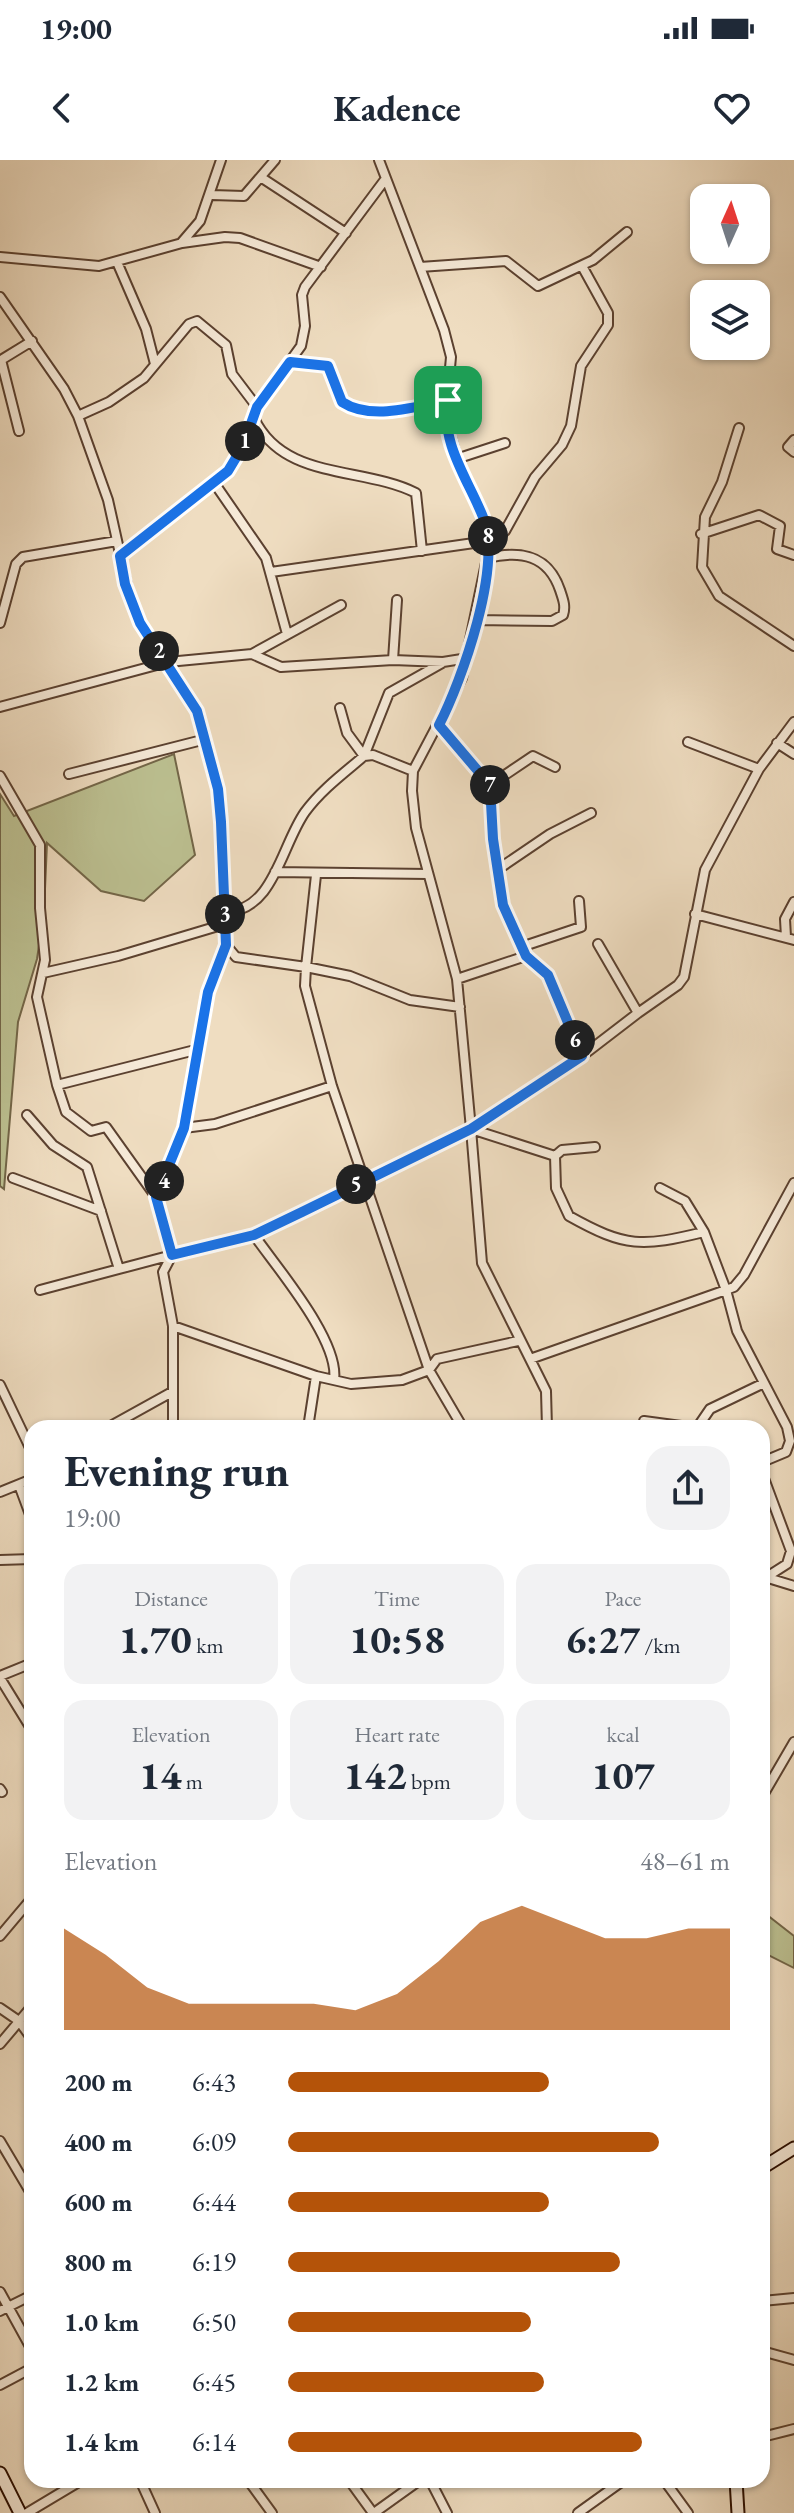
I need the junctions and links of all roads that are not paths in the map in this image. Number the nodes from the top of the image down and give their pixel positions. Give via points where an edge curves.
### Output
1 (221, 160) edge
2 (275, 160) edge
3 (379, 160) edge
4 (262, 178) junction
5 (384, 181) junction
6 (212, 195) junction
7 (627, 232) dead end
8 (346, 233) junction
9 (182, 243) junction
10 (0, 257) edge
11 (117, 262) junction
12 (582, 266) junction
13 (321, 267) junction
14 (420, 267) junction
15 (0, 297) edge
16 (32, 341) junction
17 (290, 362) junction
18 (155, 364) junction
19 (448, 400) junction
20 (257, 407) junction
21 (78, 416) junction
22 (254, 418) junction
23 (739, 428) dead end
24 (19, 431) dead end
25 (794, 440) edge
26 (505, 443) dead end
27 (794, 452) edge
28 (456, 459) junction
29 (215, 484) junction
30 (701, 534) junction
31 (117, 541) junction
32 (488, 541) junction
33 (422, 551) junction
34 (794, 555) edge
35 (120, 556) junction
36 (487, 558) junction
37 (271, 572) junction
38 (397, 600) dead end
39 (341, 605) dead end
40 (477, 620) junction
41 (0, 623) edge
42 (287, 634) junction
43 (794, 646) edge
44 (252, 654) junction
45 (468, 658) junction
46 (393, 660) junction
47 (168, 662) junction
48 (443, 662) junction
49 (0, 707) edge
50 (340, 708) dead end
51 (794, 722) edge
52 (439, 725) junction
53 (206, 739) junction
54 (688, 742) dead end
55 (777, 743) junction
56 (794, 754) edge
57 (364, 756) junction
58 (555, 767) dead end
59 (759, 769) junction
60 (413, 771) junction
61 (69, 774) dead end
62 (0, 776) edge
63 (490, 785) junction
64 (591, 813) dead end
65 (497, 870) junction
66 (275, 872) junction
67 (428, 874) junction
68 (316, 875) junction
69 (579, 901) dead end
70 (794, 902) edge
71 (225, 912) junction
72 (695, 914) junction
73 (225, 924) junction
74 (790, 938) edge
75 (598, 944) dead end
76 (226, 945) junction
77 (521, 947) junction
78 (526, 956) junction
79 (306, 967) junction
80 (43, 973) junction
81 (457, 979) junction
82 (460, 1007) junction
83 (638, 1013) junction
84 (199, 1049) junction
85 (582, 1056) junction
86 (57, 1085) junction
87 (332, 1086) junction
88 (27, 1115) dead end
89 (184, 1128) junction
90 (471, 1129) junction
91 (595, 1147) dead end
92 (555, 1156) junction
93 (13, 1178) dead end
94 (365, 1179) junction
95 (794, 1183) edge
96 (660, 1188) dead end
97 (156, 1197) junction
98 (101, 1211) junction
99 (704, 1232) junction
100 (254, 1235) junction
101 (172, 1255) junction
102 (119, 1269) junction
103 (40, 1290) dead end
104 (726, 1290) junction
105 (173, 1326) junction
106 (518, 1341) junction
107 (530, 1359) junction
108 (429, 1370) junction
109 (316, 1376) junction
110 (334, 1380) junction
111 (762, 1384) junction
112 (0, 1385) edge
113 (172, 1392) junction
114 (121, 1420) edge
115 (173, 1420) edge
116 (309, 1420) edge
117 (458, 1420) edge
118 (547, 1420) edge
119 (702, 1420) edge
120 (24, 1435) edge
121 (790, 1452) edge
122 (770, 1459) edge
123 (24, 1483) edge
124 (19, 1485) junction
125 (0, 1492) edge
126 (770, 1495) edge
127 (24, 1498) edge
128 (24, 1559) edge
129 (0, 1560) edge
130 (770, 1576) edge
131 (770, 1580) edge
132 (794, 1586) edge
133 (24, 1666) edge
134 (0, 1677) edge
135 (24, 1717) edge
136 (794, 1742) edge
137 (770, 1783) edge
138 (24, 1908) edge
139 (0, 1936) edge
140 (0, 2008) edge
141 (24, 2015) edge
142 (19, 2021) junction
143 (24, 2028) edge
144 (0, 2044) edge
145 (0, 2141) edge
146 (794, 2148) edge
147 (770, 2163) edge
148 (24, 2182) edge
149 (0, 2292) edge
150 (794, 2298) edge
151 (24, 2299) edge
152 (770, 2300) edge
153 (10, 2306) junction
154 (0, 2311) edge
155 (24, 2334) edge
156 (770, 2353) edge
157 (794, 2360) edge
158 (24, 2372) edge
159 (0, 2385) edge
160 (794, 2429) edge
161 (770, 2435) edge
162 (0, 2473) edge
163 (69, 2488) edge
164 (144, 2488) edge
165 (254, 2488) edge
166 (355, 2488) edge
167 (409, 2488) edge
168 (434, 2488) edge
169 (613, 2488) edge
170 (670, 2488) edge
171 (736, 2488) edge
172 (20, 2513) edge
173 (27, 2513) edge
174 (155, 2513) edge
175 (272, 2513) edge
176 (373, 2513) edge
177 (447, 2513) edge
178 (578, 2513) edge
179 (688, 2513) edge
180 (738, 2513) edge

1 - 6 street
2 - 4 street
3 - 5 street
4 - 6 street via 244,196
4 - 8 street
5 - 8 street
5 - 14 street
6 - 9 street
7 - 12 street
8 - 13 street
9 - 11 street
9 - 13 street via 240,238
10 - 11 street via 86,267
11 - 18 street
12 - 14 street via 538,286 506,261
12 - 32 street via 608,313 608,325 581,366 571,426 562,445 535,477 505,531
13 - 17 street via 302,295 304,337
14 - 19 street via 451,357
15 - 16 street
16 - 21 street
16 - 24 street via 0,364
17 - 19 street via 328,366 342,402 352,407 399,410
17 - 20 street
18 - 20 street via 197,321 226,345 232,374
18 - 21 street via 120,395
19 - 28 street
20 - 22 street
21 - 31 street
22 - 29 street via 237,458
22 - 33 street via 268,440 314,466 416,493
23 - 30 street
25 - 27 street via 788,447
26 - 28 street
28 - 32 street via 483,516
29 - 35 street
29 - 37 street
30 - 34 street via 759,515 780,526 777,549
30 - 43 street via 702,567 719,596
31 - 35 street
31 - 41 street via 23,557 16,564
32 - 33 street
32 - 36 street
33 - 37 street
35 - 47 street via 140,623
36 - 40 street
36 - 40 street via 523,555 544,562 555,575 565,608 552,621
37 - 42 street
38 - 46 street
39 - 42 street
40 - 45 street
42 - 44 street
44 - 46 street via 281,667
44 - 47 street
45 - 48 street
45 - 52 street
46 - 48 street
47 - 49 street
47 - 53 street via 197,711
48 - 57 street via 389,693
50 - 57 street via 347,733
51 - 55 street
52 - 60 street
52 - 63 street
53 - 61 street
53 - 71 street via 218,789
54 - 59 street
55 - 56 street
55 - 59 street
57 - 60 street
57 - 66 street via 307,809
58 - 63 street via 533,756
59 - 72 street via 705,870
60 - 67 street via 412,809
62 - 80 street via 40,845
63 - 65 street
64 - 65 street
65 - 77 street via 503,905
66 - 68 street
66 - 71 street via 250,908
67 - 68 street
67 - 81 street
68 - 79 street
69 - 77 street via 581,927
70 - 74 street via 785,919
71 - 73 street
72 - 74 street
72 - 83 street via 684,977
73 - 76 street
73 - 80 street
75 - 83 street
76 - 79 street via 236,957
76 - 84 street via 211,978
77 - 78 street
78 - 81 street
78 - 85 street via 548,975
79 - 82 street via 350,976 410,1000
79 - 87 street via 305,986
80 - 86 street via 37,997
81 - 82 street
82 - 90 street
83 - 85 street
84 - 86 street
84 - 89 street
85 - 90 street
86 - 97 street via 69,1116 91,1131 106,1127
87 - 89 street via 215,1124
87 - 94 street
88 - 98 street via 53,1145 87,1167
89 - 97 street
90 - 92 street
90 - 94 street
90 - 106 street via 482,1263
91 - 92 street via 562,1150
92 - 99 street via 561,1203 577,1221 648,1244
93 - 98 street
94 - 100 street
94 - 108 street
95 - 104 street via 744,1275
96 - 99 street via 685,1201
97 - 101 street
98 - 102 street
99 - 104 street
100 - 101 street
100 - 110 street via 325,1343 334,1363
101 - 102 street
101 - 105 street via 163,1272
102 - 103 street
104 - 107 street
104 - 111 street via 737,1331
105 - 109 street
105 - 113 street
106 - 107 street
106 - 108 street via 437,1359
107 - 118 street via 546,1391
108 - 110 street via 371,1384
108 - 117 street
109 - 110 street
109 - 116 street
111 - 119 street via 710,1409
111 - 121 street via 787,1427
112 - 120 street
113 - 114 street
113 - 115 street
121 - 122 street
123 - 124 street
124 - 125 street
124 - 127 street
126 - 130 street via 791,1551 787,1564
128 - 129 street
131 - 132 street
133 - 134 street
134 - 135 street
136 - 137 street
138 - 139 street
140 - 142 street
141 - 142 street
142 - 143 street
142 - 144 street
145 - 148 street
146 - 147 street
149 - 153 street
150 - 152 street
151 - 153 street
153 - 154 street
153 - 155 street
156 - 157 street
158 - 159 street
160 - 161 street
162 - 172 street
163 - 173 street
164 - 174 street
165 - 175 street
166 - 176 street
167 - 176 street
168 - 177 street
169 - 178 street
170 - 179 street
171 - 180 street

